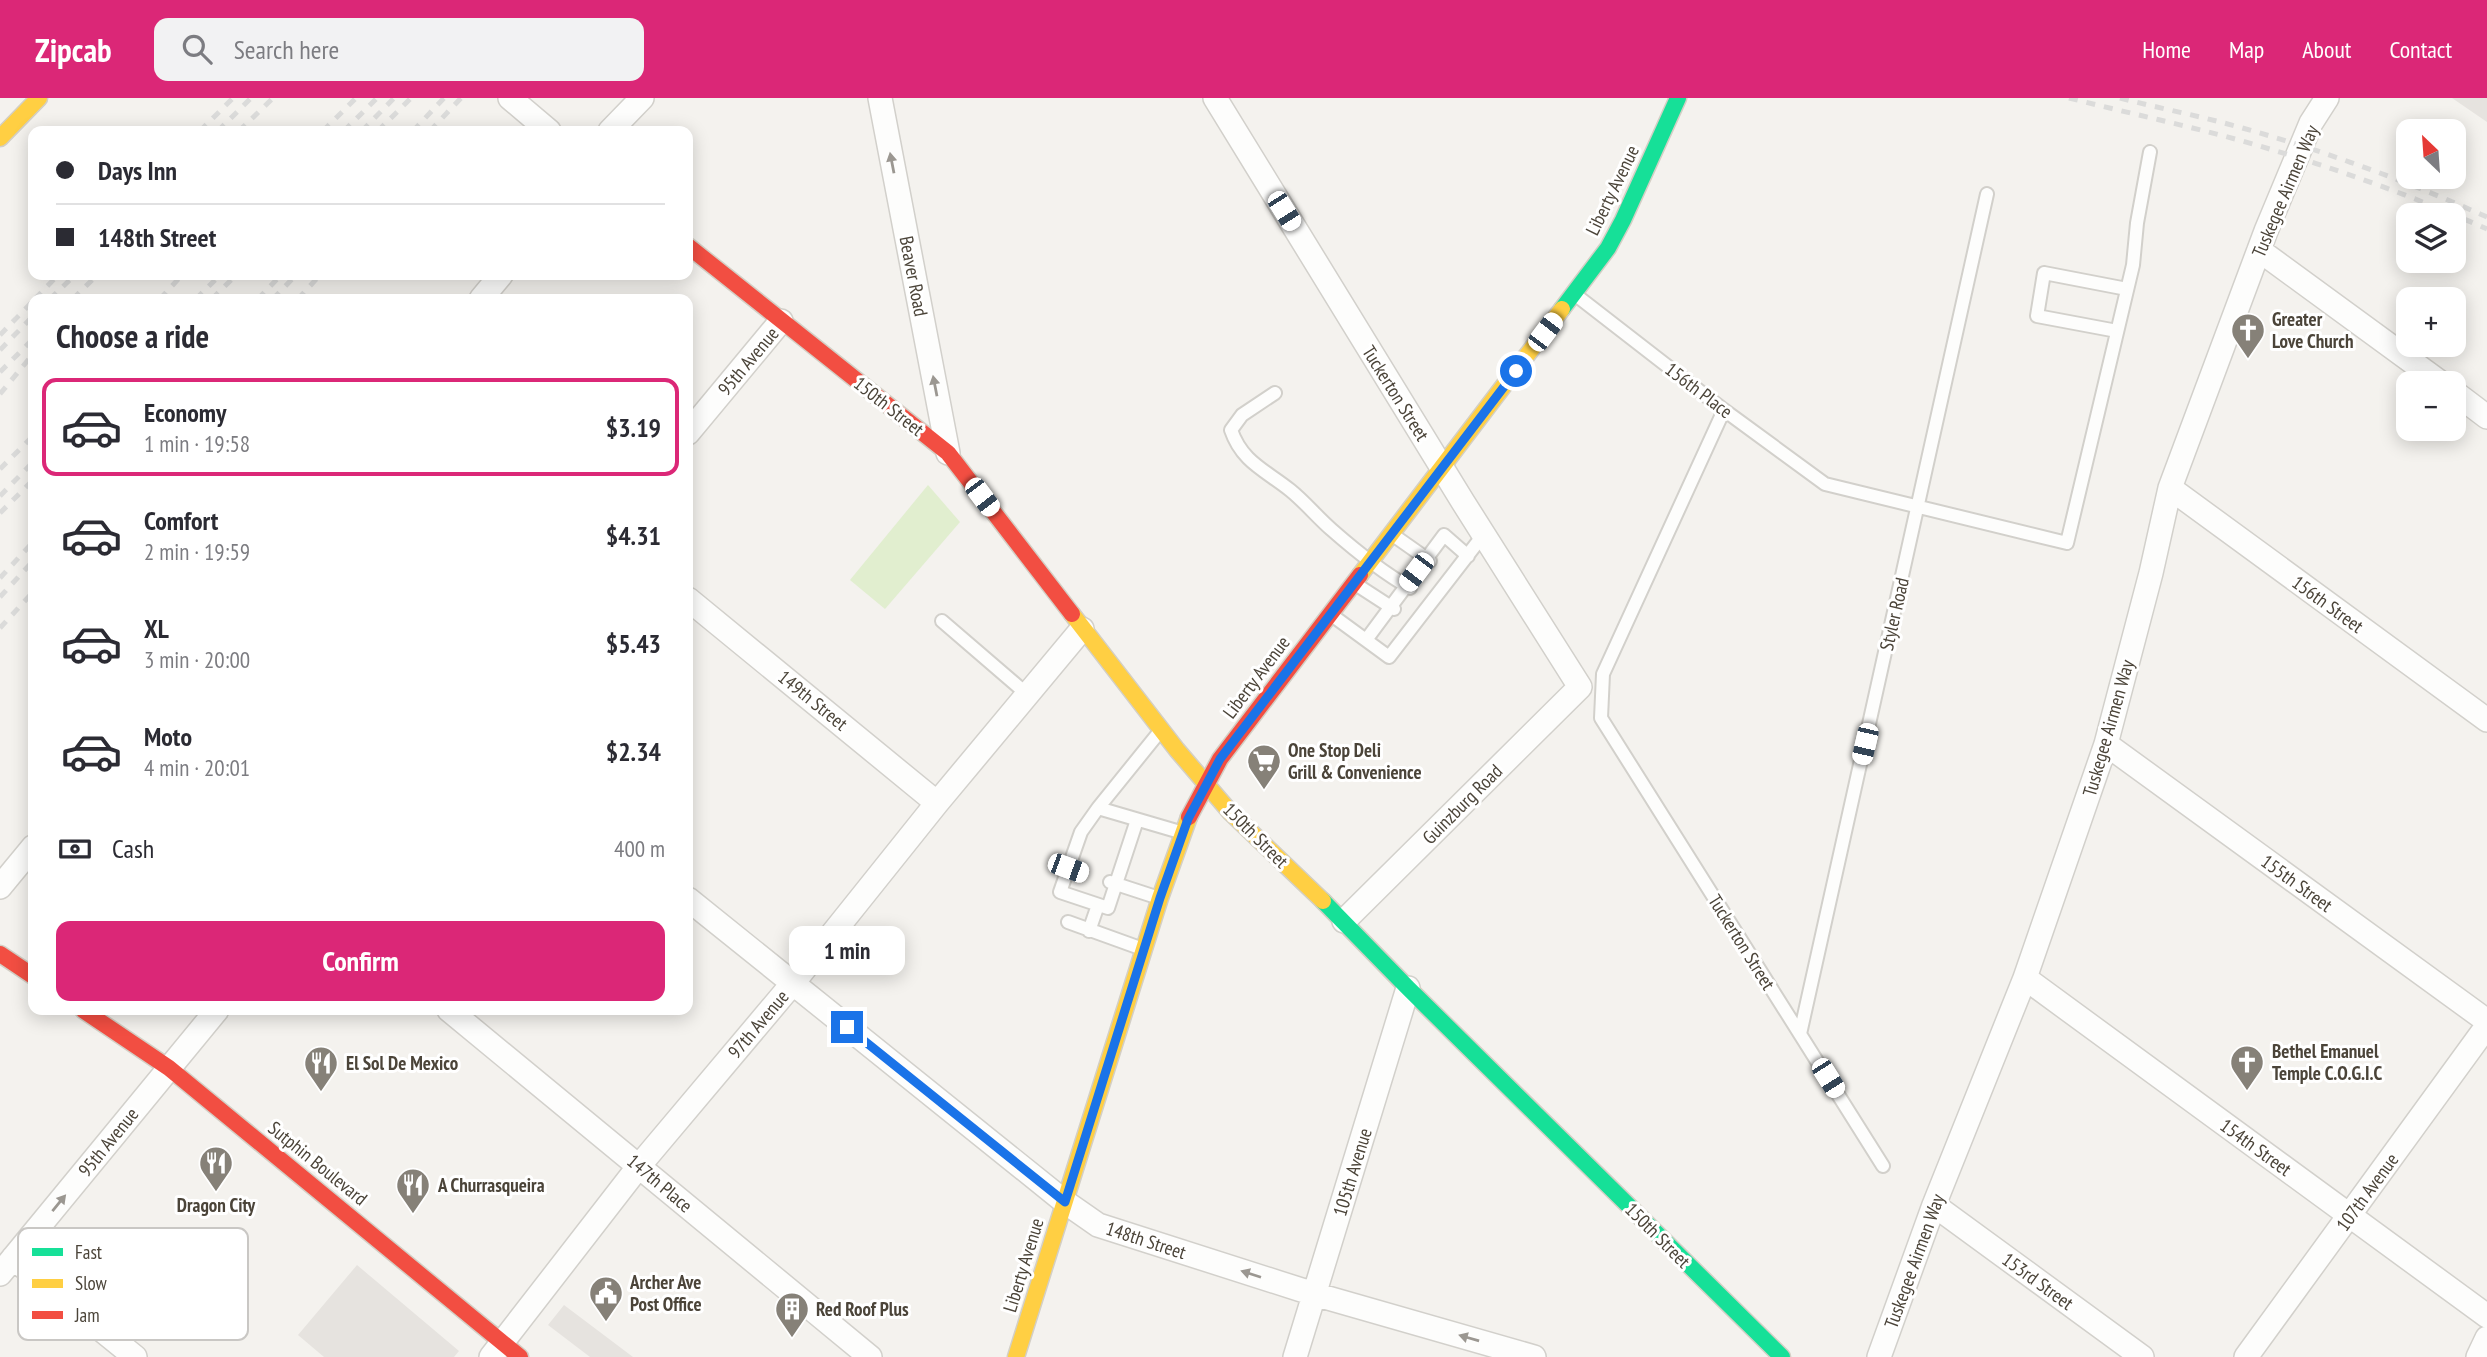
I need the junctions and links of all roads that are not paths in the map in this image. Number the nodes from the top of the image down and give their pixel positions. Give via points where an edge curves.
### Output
1 (39, 98) edge
2 (510, 98) edge
3 (642, 98) edge
4 (880, 98) edge
5 (1215, 98) edge
6 (1678, 98) edge
7 (2327, 98) edge
8 (543, 126) edge
9 (615, 126) edge
10 (0, 138) edge
11 (2150, 152) dead end
12 (1987, 194) dead end
13 (693, 250) edge
14 (2259, 250) junction
15 (497, 280) edge
16 (2127, 289) junction
17 (485, 294) edge
18 (1574, 294) junction
19 (781, 321) junction
20 (2118, 331) junction
21 (2425, 371) edge
22 (1275, 393) dead end
23 (2466, 401) edge
24 (1724, 410) junction
25 (2487, 417) edge
26 (693, 427) edge
27 (948, 453) junction
28 (1441, 467) junction
29 (2170, 488) junction
30 (1918, 506) junction
31 (1391, 534) junction
32 (1484, 534) junction
33 (1468, 556) junction
34 (1428, 560) junction
35 (1370, 562) junction
36 (1354, 583) junction
37 (1408, 587) junction
38 (693, 602) edge
39 (1392, 608) junction
40 (1330, 613) junction
41 (942, 621) dead end
42 (1082, 629) junction
43 (1366, 640) junction
44 (1580, 687) joint
45 (1028, 695) junction
46 (2487, 720) edge
47 (1161, 730) junction
48 (2106, 744) junction
49 (1207, 784) junction
50 (937, 803) junction
51 (1098, 808) junction
52 (1137, 820) junction
53 (1183, 833) junction
54 (1079, 836) junction
55 (1093, 841) dead end
56 (28, 852) edge
57 (1068, 868) junction
58 (4, 875) edge
59 (1063, 881) junction
60 (1108, 892) junction
61 (1160, 898) junction
62 (693, 903) edge
63 (1344, 921) junction
64 (1068, 922) dead end
65 (1089, 931) junction
66 (1144, 949) junction
67 (0, 954) edge
68 (28, 973) edge
69 (2025, 978) junction
70 (793, 983) junction
71 (1408, 988) junction
72 (90, 1015) edge
73 (213, 1015) edge
74 (455, 1015) edge
75 (2487, 1024) edge
76 (1800, 1034) junction
77 (169, 1068) junction
78 (639, 1166) junction
79 (1883, 1166) dead end
80 (1065, 1202) junction
81 (1934, 1205) junction
82 (2350, 1216) junction
83 (38, 1228) edge
84 (1314, 1294) junction
85 (2487, 1316) edge
86 (2487, 1338) edge
87 (111, 1340) edge
88 (505, 1352) edge
89 (135, 1357) edge
90 (870, 1357) edge
91 (1016, 1357) edge
92 (1295, 1357) edge
93 (1534, 1357) edge
94 (1782, 1357) edge
95 (1879, 1357) edge
96 (2142, 1357) edge
97 (2246, 1357) edge
98 (2478, 1357) edge

1 - 10 main road
2 - 8 street
3 - 9 street
27 -> 4 street, Beaver Road
5 - 28 street, Tuckerton Street
6 - 18 main road, Liberty Avenue via 1616,235
7 - 14 street, Tuskegee Airmen Way via 2311,123
11 - 16 lane
12 - 30 lane, Styler Road
13 - 19 main road, 150th Street
14 - 21 street
14 - 29 street, Tuskegee Airmen Way
15 - 17 street
16 - 20 lane
16 - 20 lane via 2044,273 2037,316
18 - 24 lane, 156th Place
18 - 28 main road, Liberty Avenue
19 - 26 street, 95th Avenue
19 - 27 main road, 150th Street
20 - 30 lane via 2067,542
22 - 35 lane via 1242,415 1231,430 1237,447
23 - 25 street
24 - 30 lane, 156th Place via 1825,484
24 - 76 lane, Tuckerton Street via 1603,674 1601,718
27 - 42 main road, 150th Street
28 - 31 main road, Liberty Avenue
28 - 32 street, Tuckerton Street
29 - 46 street, 156th Street
29 - 48 street, Tuskegee Airmen Way
30 - 76 lane, Styler Road
31 - 34 lane
31 - 35 main road, Liberty Avenue
32 - 33 lane
32 - 44 street, Tuckerton Street
33 - 34 lane via 1444,535
33 - 43 lane via 1449,574 1389,657
34 - 37 lane
35 - 36 main road, Liberty Avenue
35 - 37 lane
36 - 39 lane
36 - 40 main road, Liberty Avenue
37 - 39 lane
38 - 50 street, 149th Street
39 - 43 lane
40 - 43 lane
40 - 49 main road, Liberty Avenue via 1220,759
41 - 45 lane
42 - 45 street, 97th Avenue
42 - 47 main road, 150th Street
44 - 63 street, Guinzburg Road
45 - 50 street, 97th Avenue
47 - 49 main road, 150th Street
47 - 51 lane
48 - 69 street, Tuskegee Airmen Way
48 - 75 street, 155th Street
49 - 53 main road, Liberty Avenue
49 - 63 main road, 150th Street via 1231,813
50 - 70 street, 97th Avenue
51 - 52 lane
51 - 54 lane via 1093,824
52 - 53 lane
52 - 60 lane via 1127,835
53 - 61 main road, Liberty Avenue
54 - 55 lane
54 - 57 lane
56 - 58 street
57 - 59 lane
57 - 59 lane via 1080,880
59 - 60 lane via 1060,892
60 - 61 lane
60 - 65 lane
61 - 66 main road, Liberty Avenue
62 - 70 street, 148th Street
63 - 71 main road, 150th Street
64 - 65 lane
65 - 66 lane
66 - 80 main road, Liberty Avenue
67 - 68 main road
69 - 81 street, Tuskegee Airmen Way
69 - 82 street, 154th Street
70 - 78 street, 97th Avenue
70 - 80 street, 148th Street
71 - 84 street, 105th Avenue
71 - 94 main road, 150th Street
72 - 77 main road, Sutphin Boulevard
73 - 77 street, 95th Avenue
74 - 78 street, 147th Place
75 - 82 street, 107th Avenue
76 - 79 lane, Tuckerton Street
83 -> 77 street, 95th Avenue
77 - 88 main road, Sutphin Boulevard
78 - 88 street, 97th Avenue
78 - 90 street, 147th Place
84 -> 80 street, 148th Street via 1098,1225
80 - 91 main road, Liberty Avenue
81 - 95 street, Tuskegee Airmen Way
81 - 96 street, 153rd Street
82 - 85 street, 154th Street
82 - 97 street, 107th Avenue
84 - 92 street, 105th Avenue
93 -> 84 street, 148th Street
86 - 98 street
87 - 89 street

